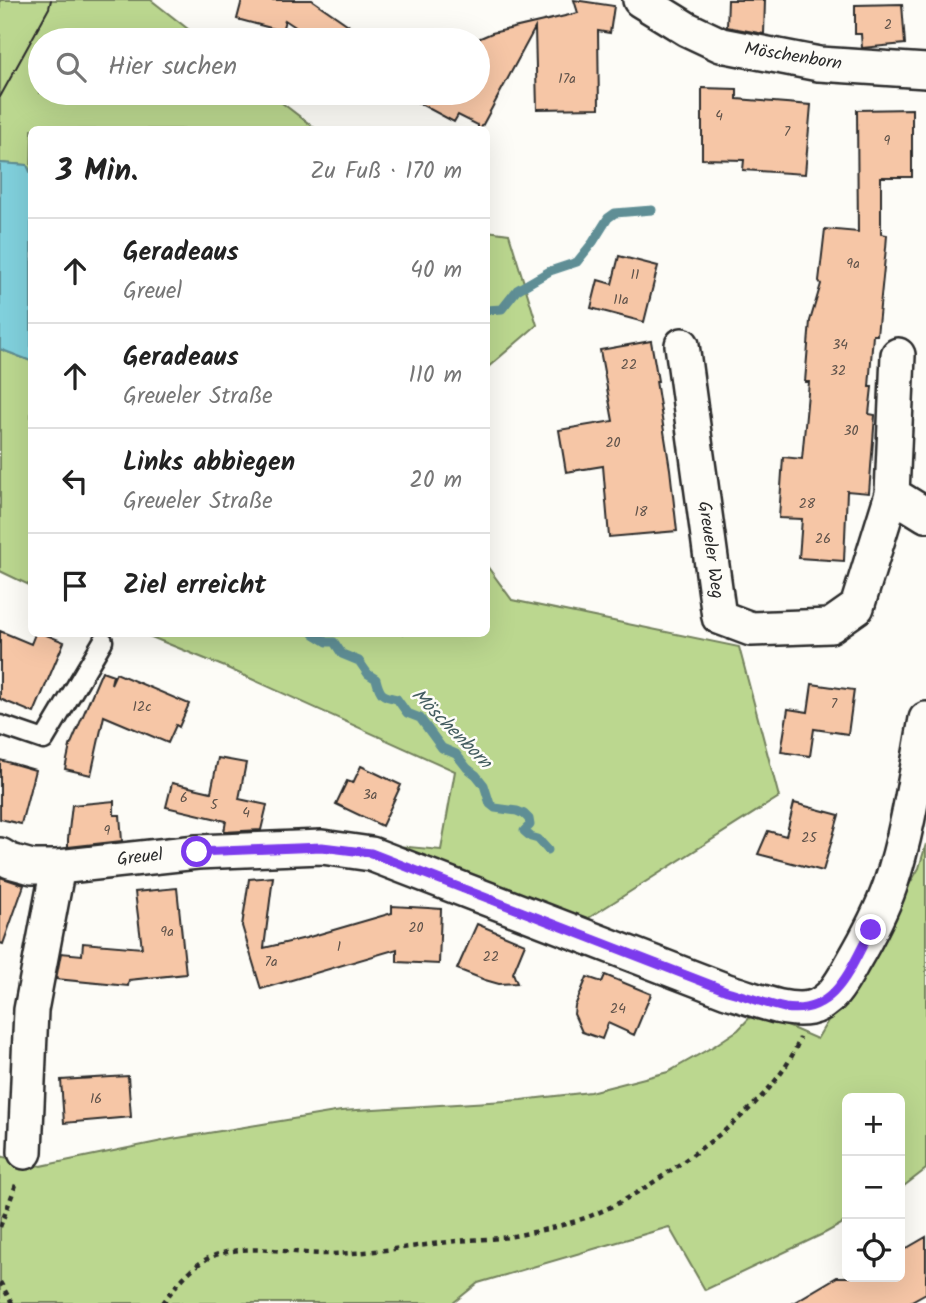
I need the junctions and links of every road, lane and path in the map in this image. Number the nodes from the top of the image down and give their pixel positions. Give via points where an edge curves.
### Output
1 (640, 0) edge
2 (669, 9) edge
3 (926, 71) edge
4 (682, 345) dead end
5 (898, 355) dead end
6 (892, 494) junction
7 (926, 515) edge
8 (103, 641) dead end
9 (926, 719) edge
10 (0, 725) edge
11 (0, 855) edge
12 (58, 867) junction
13 (811, 1007) junction
14 (25, 1152) joint
15 (0, 1227) edge
16 (0, 1282) edge
17 (12, 1303) edge
18 (163, 1303) edge

1 - 2 street, Möschenborn
2 - 3 street, Möschenborn via 721,45 819,64
4 - 6 street, Greueler Weg via 719,617 751,629 830,626 857,607
5 - 6 street, Greueler Weg
6 - 7 street
8 - 10 lane via 44,740
9 - 13 street via 890,886 842,982 828,998
11 - 12 street, Greuel via 32,867
12 - 13 street, Greuel via 197,852 322,847 371,853 727,991 784,1007
12 - 14 street via 31,1010
13 - 18 path via 799,1042 760,1099 683,1162 593,1215 506,1237 367,1252 239,1250 210,1257
14 - 15 path
16 - 17 path

